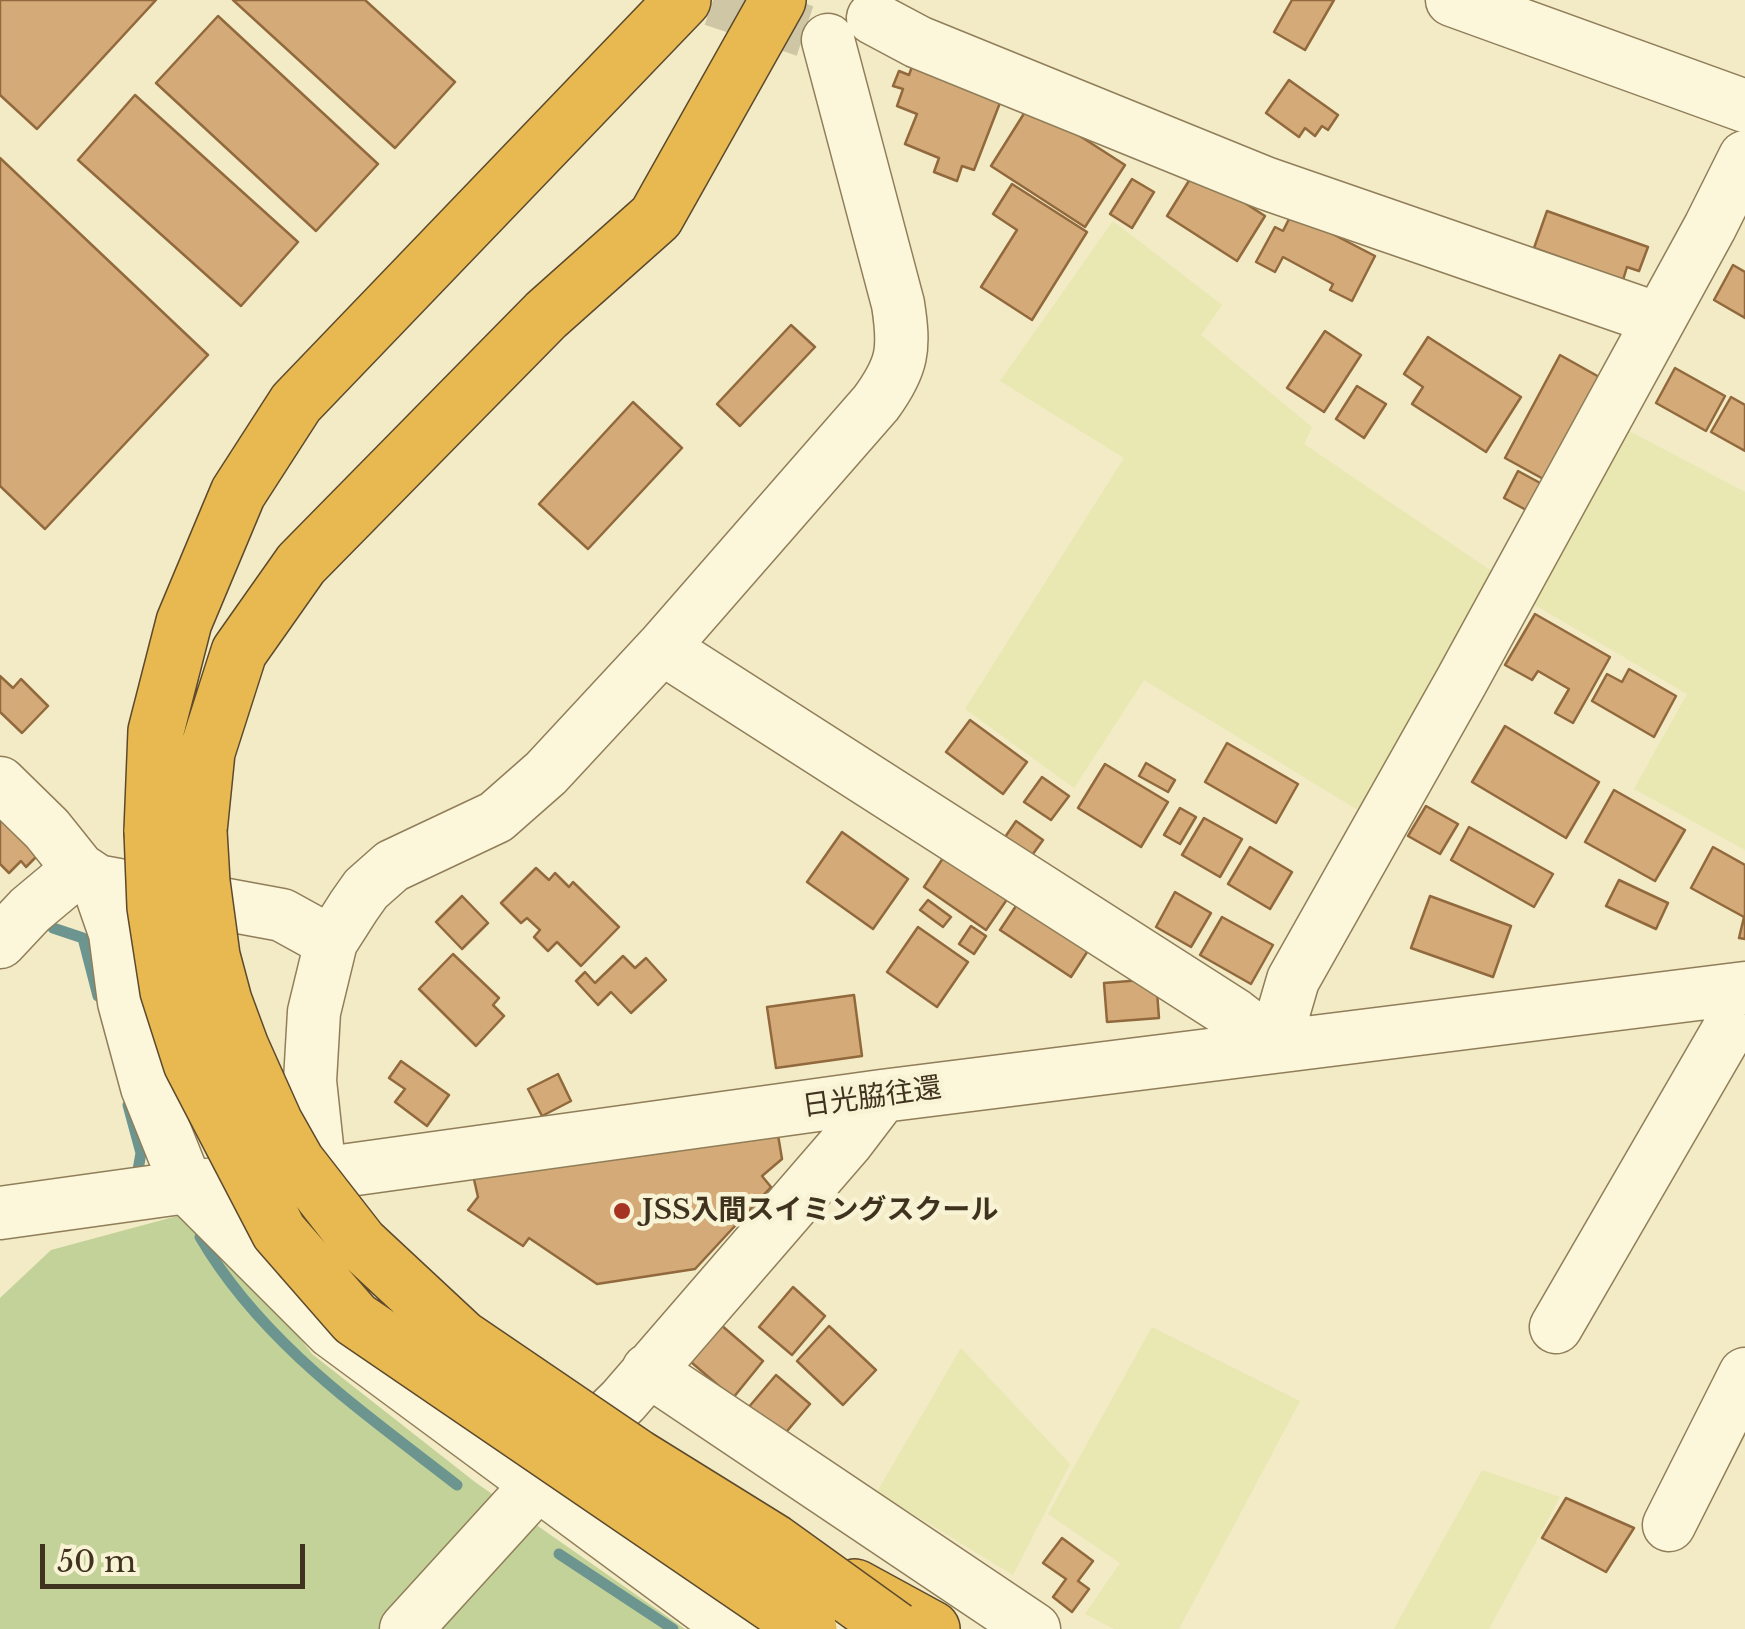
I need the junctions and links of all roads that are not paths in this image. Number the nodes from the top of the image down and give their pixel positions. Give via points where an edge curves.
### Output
1 (683, 0) edge
2 (1452, 0) edge
3 (835, 18) edge
4 (1745, 106) edge
5 (1745, 157) edge
6 (1727, 238) edge
7 (1658, 318) junction
8 (662, 648) junction
9 (0, 783) edge
10 (176, 831) junction
11 (88, 875) junction
12 (15, 926) edge
13 (331, 942) junction
14 (1745, 988) edge
15 (1745, 1001) edge
16 (1274, 1046) junction
17 (882, 1096) junction
18 (320, 1174) junction
19 (186, 1187) junction
20 (0, 1213) edge
21 (1556, 1327) dead end
22 (648, 1370) junction
23 (1745, 1374) edge
24 (538, 1484) junction
25 (1668, 1525) dead end
26 (751, 1586) edge
27 (981, 1615) edge
28 (406, 1629) edge
29 (798, 1629) edge
30 (808, 1629) edge
31 (895, 1629) edge
32 (932, 1629) edge
33 (1034, 1629) edge

1 - 10 highway via 296,403 238,493 184,622 156,731
2 - 4 street
3 - 7 street via 918,42 1265,183
3 - 8 street via 898,304 899,364 876,403
3 - 10 highway via 656,217 546,315 301,564 240,652
5 - 6 street
6 - 7 street
7 - 16 street via 1293,980
8 - 13 street via 496,817 392,866 366,890
8 - 16 street
9 - 11 street
10 - 26 highway, bridge via 155,907 168,991 190,1063 279,1232 355,1319
11 - 12 street
11 - 13 street via 282,915
11 - 19 street via 114,933 147,1086
13 - 18 street via 314,1012 310,1082
14 - 16 street, 日光脇往還
15 - 21 street
16 - 17 street, 日光脇往還
17 - 18 street, 日光脇往還
17 - 22 street
18 - 19 street, 日光脇往還
19 - 20 street, 日光脇往還
19 - 24 street via 332,1332
22 - 24 street
22 - 27 street
23 - 25 street
24 - 26 street
24 - 28 street
26 - 29 highway, bridge
26 - 30 highway, bridge
26 - 31 highway, bridge
26 - 32 highway, bridge
27 - 33 street

